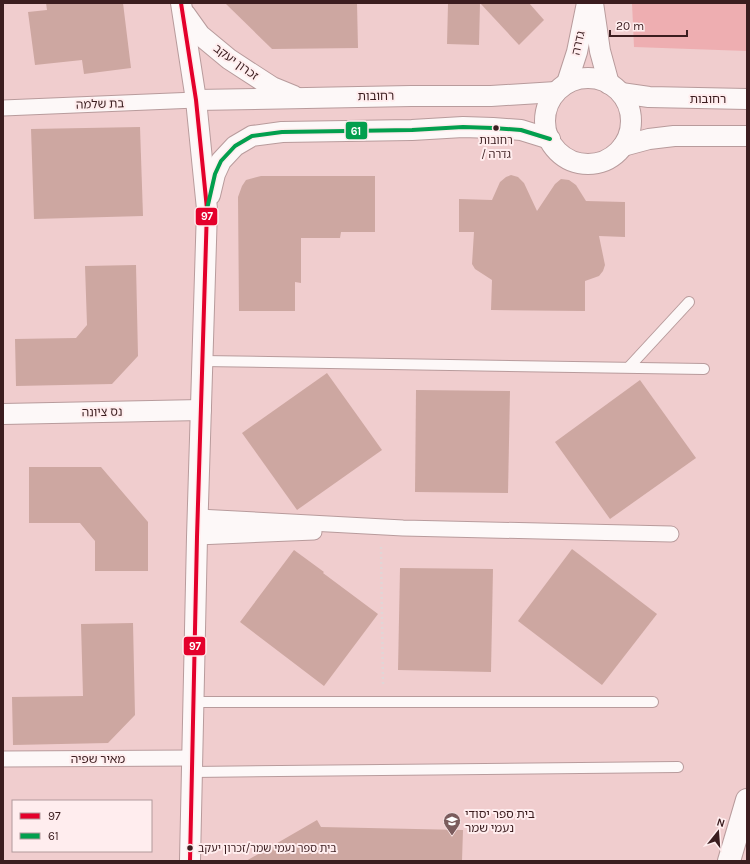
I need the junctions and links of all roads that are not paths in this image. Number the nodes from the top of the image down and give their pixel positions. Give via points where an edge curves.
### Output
1 (587, 3) edge
2 (593, 3) edge
3 (182, 7) edge
4 (562, 88) junction
5 (615, 88) junction
6 (299, 98) junction
7 (747, 99) edge
8 (196, 100) junction
9 (3, 108) edge
10 (747, 136) edge
11 (550, 139) junction
12 (623, 146) junction
13 (207, 208) junction
14 (689, 302) dead end
15 (202, 362) junction
16 (628, 367) junction
17 (704, 369) dead end
18 (201, 410) junction
19 (3, 414) edge
20 (198, 527) junction
21 (403, 528) junction
22 (671, 534) dead end
23 (194, 702) junction
24 (652, 702) dead end
25 (3, 759) edge
26 (193, 765) junction
27 (678, 767) dead end
28 (747, 800) edge
29 (190, 861) edge
30 (729, 861) edge

1 - 4 street, גדרה via 576,52
2 - 5 street, גדרה via 600,51
3 - 6 street, זכרון יעקב via 200,35 228,59 272,87
3 - 8 street, זכרון יעקב
4 - 5 street via 581,78 596,78
4 - 6 street, רחובות via 491,96
4 - 11 street via 548,105 545,119
5 - 7 street, רחובות via 649,98
5 - 12 street via 628,106 631,120 629,134
6 - 8 street, רחובות
8 - 9 street, בת שלמה
8 - 13 street, זכרון יעקב
10 - 12 street via 674,136
11 - 12 street via 562,155 587,164 601,162 613,156
11 - 13 street via 521,130 463,127 282,132 252,136 235,146 221,162 215,174
13 - 15 street, זכרון יעקב
14 - 16 lane
15 - 16 lane
15 - 18 street, זכרון יעקב
16 - 17 lane
18 - 19 street, נס ציונה
18 - 20 street, זכרון יעקב
20 - 21 street
20 - 21 street via 337,531
20 - 23 street, זכרון יעקב
21 - 22 street
23 - 24 lane
23 - 26 street, זכרון יעקב
25 - 26 street, מאיר שפיה
26 - 27 lane
26 - 29 street, זכרון יעקב
28 - 30 main road

